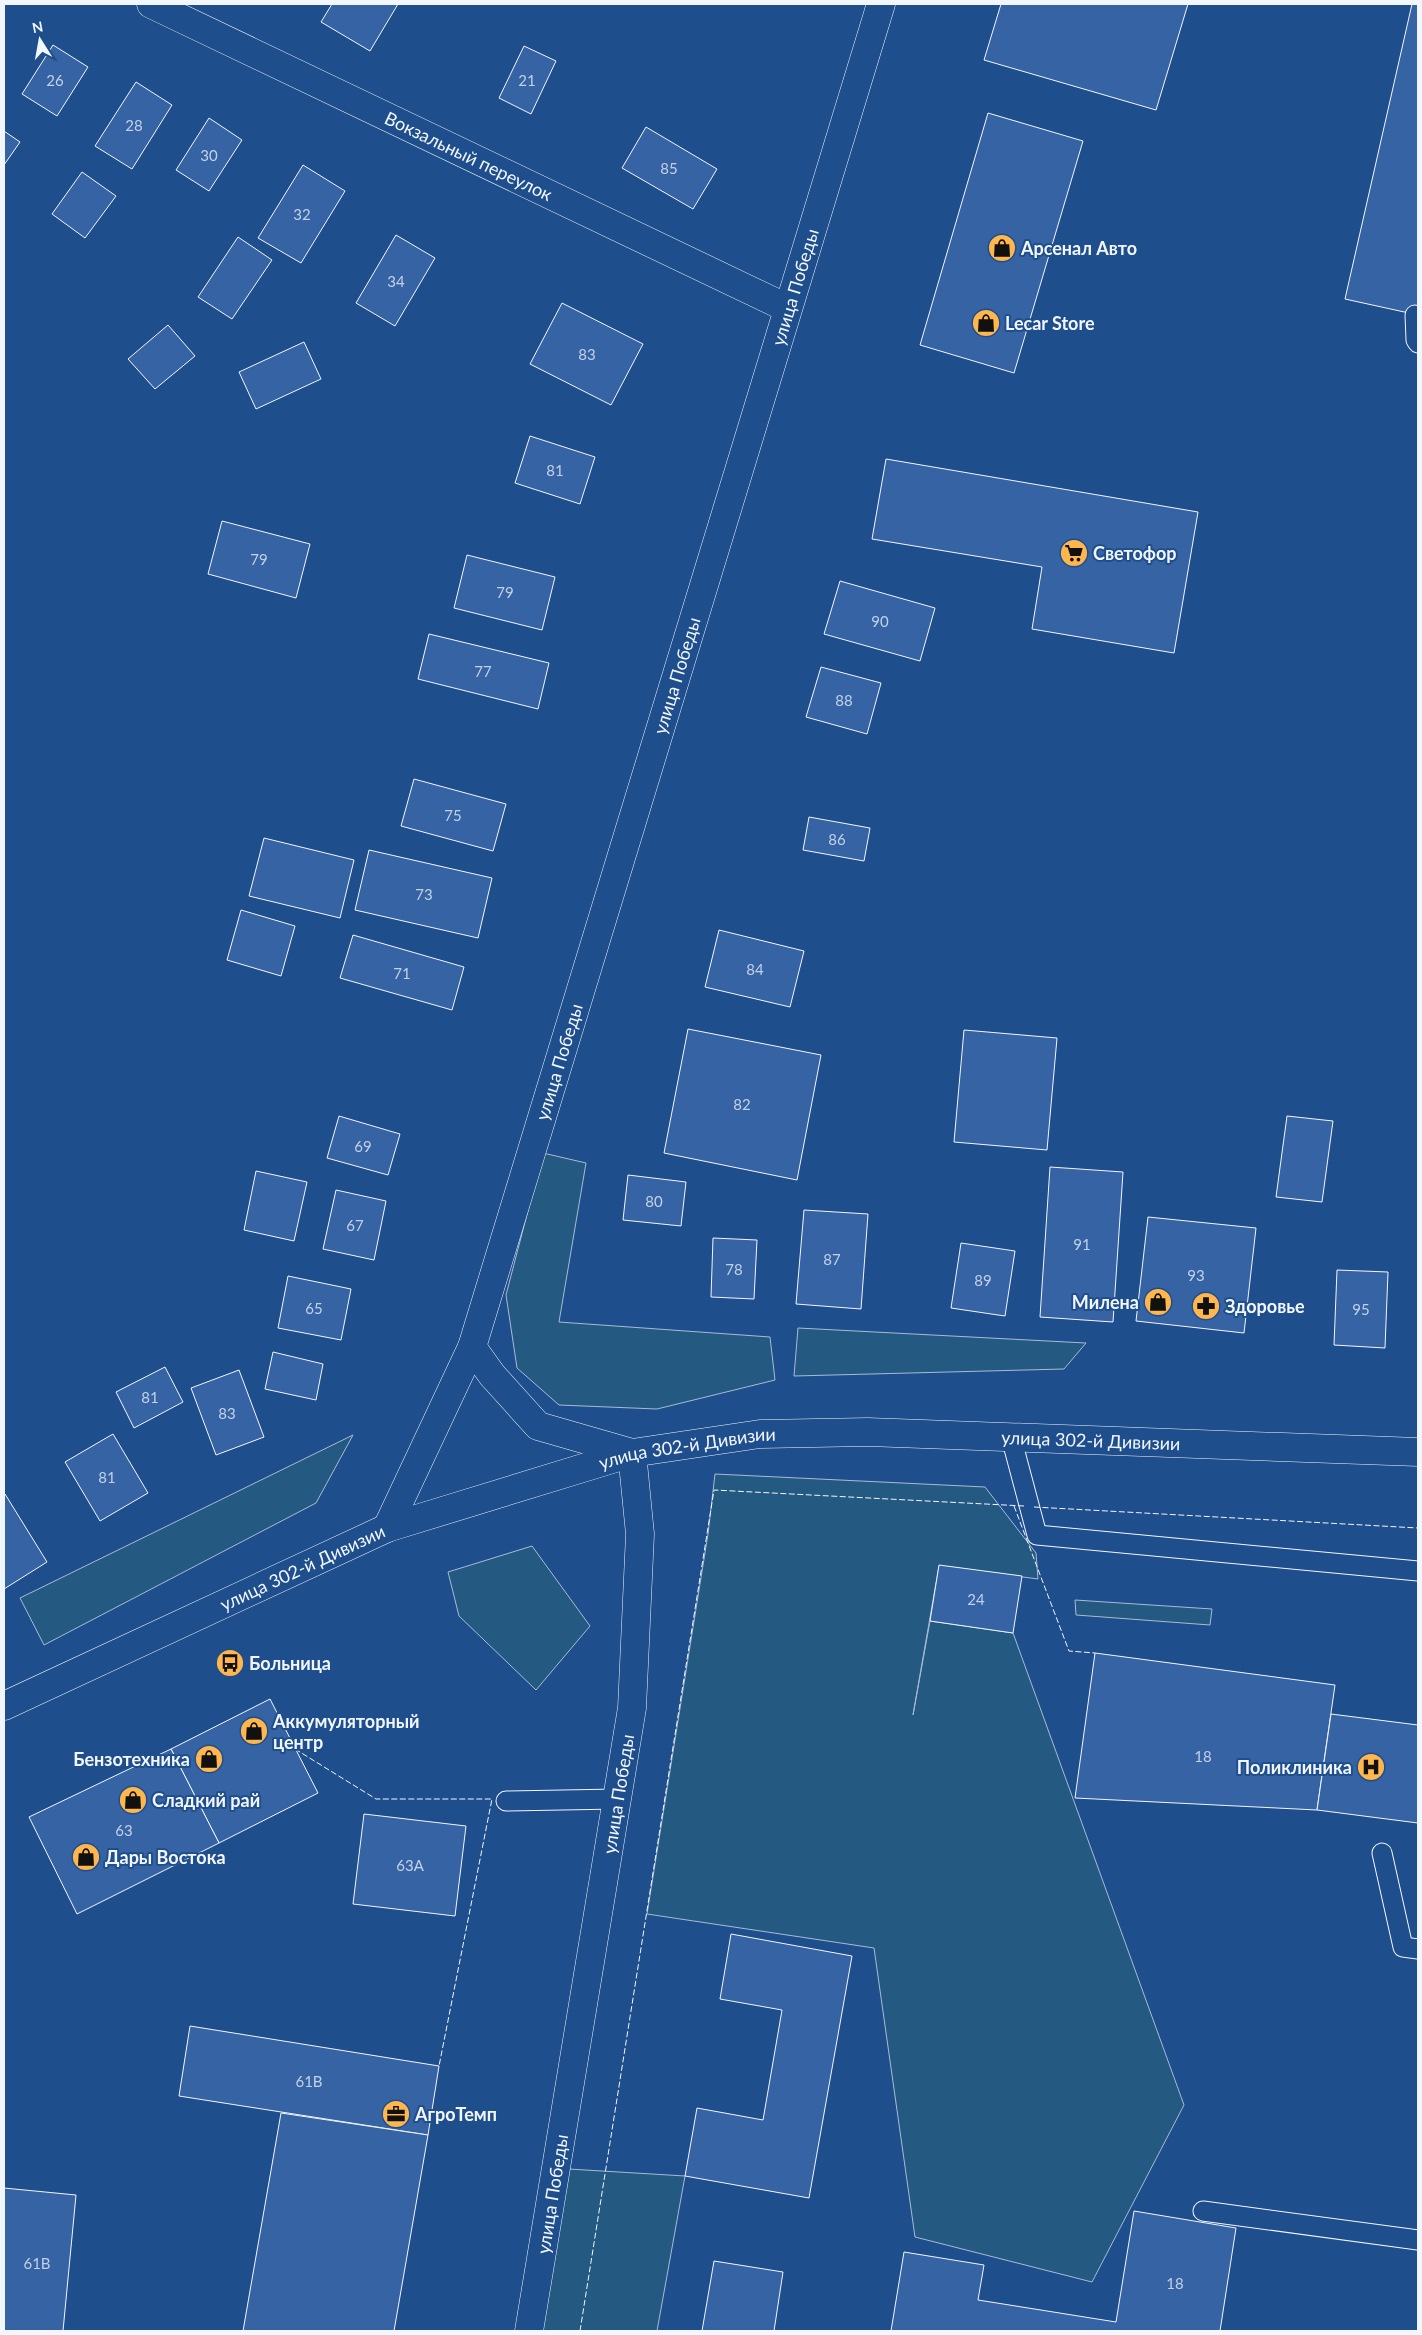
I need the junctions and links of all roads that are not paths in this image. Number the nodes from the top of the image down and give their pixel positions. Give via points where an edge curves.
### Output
1 (151, 4) edge
2 (881, 4) edge
3 (787, 308) junction
4 (1415, 315) dead end
5 (1418, 343) edge
6 (472, 1346) junction
7 (1012, 1437) junction
8 (1418, 1452) edge
9 (632, 1453) junction
10 (386, 1528) junction
11 (1418, 1571) edge
12 (4, 1706) edge
13 (617, 1799) junction
14 (506, 1802) dead end
15 (1382, 1853) dead end
16 (1418, 1949) edge
17 (1203, 2211) dead end
18 (1418, 2240) edge
19 (529, 2331) edge

1 - 3 street, Вокзальный переулок
2 - 3 street, улица Победы
3 - 6 street, улица Победы
4 - 5 lane
6 - 9 street via 492,1375 538,1426
6 - 10 street, улица Победы
7 - 8 street, улица 302-й Дивизии
7 - 9 street, улица 302-й Дивизии via 868,1432 760,1434
7 - 11 lane via 1037,1534
9 - 10 street, улица 302-й Дивизии
9 - 13 street, улица Победы via 639,1544 632,1708
10 - 12 street, улица 302-й Дивизии
13 - 14 lane
13 - 19 street, улица Победы
15 - 16 lane via 1403,1947
17 - 18 lane

